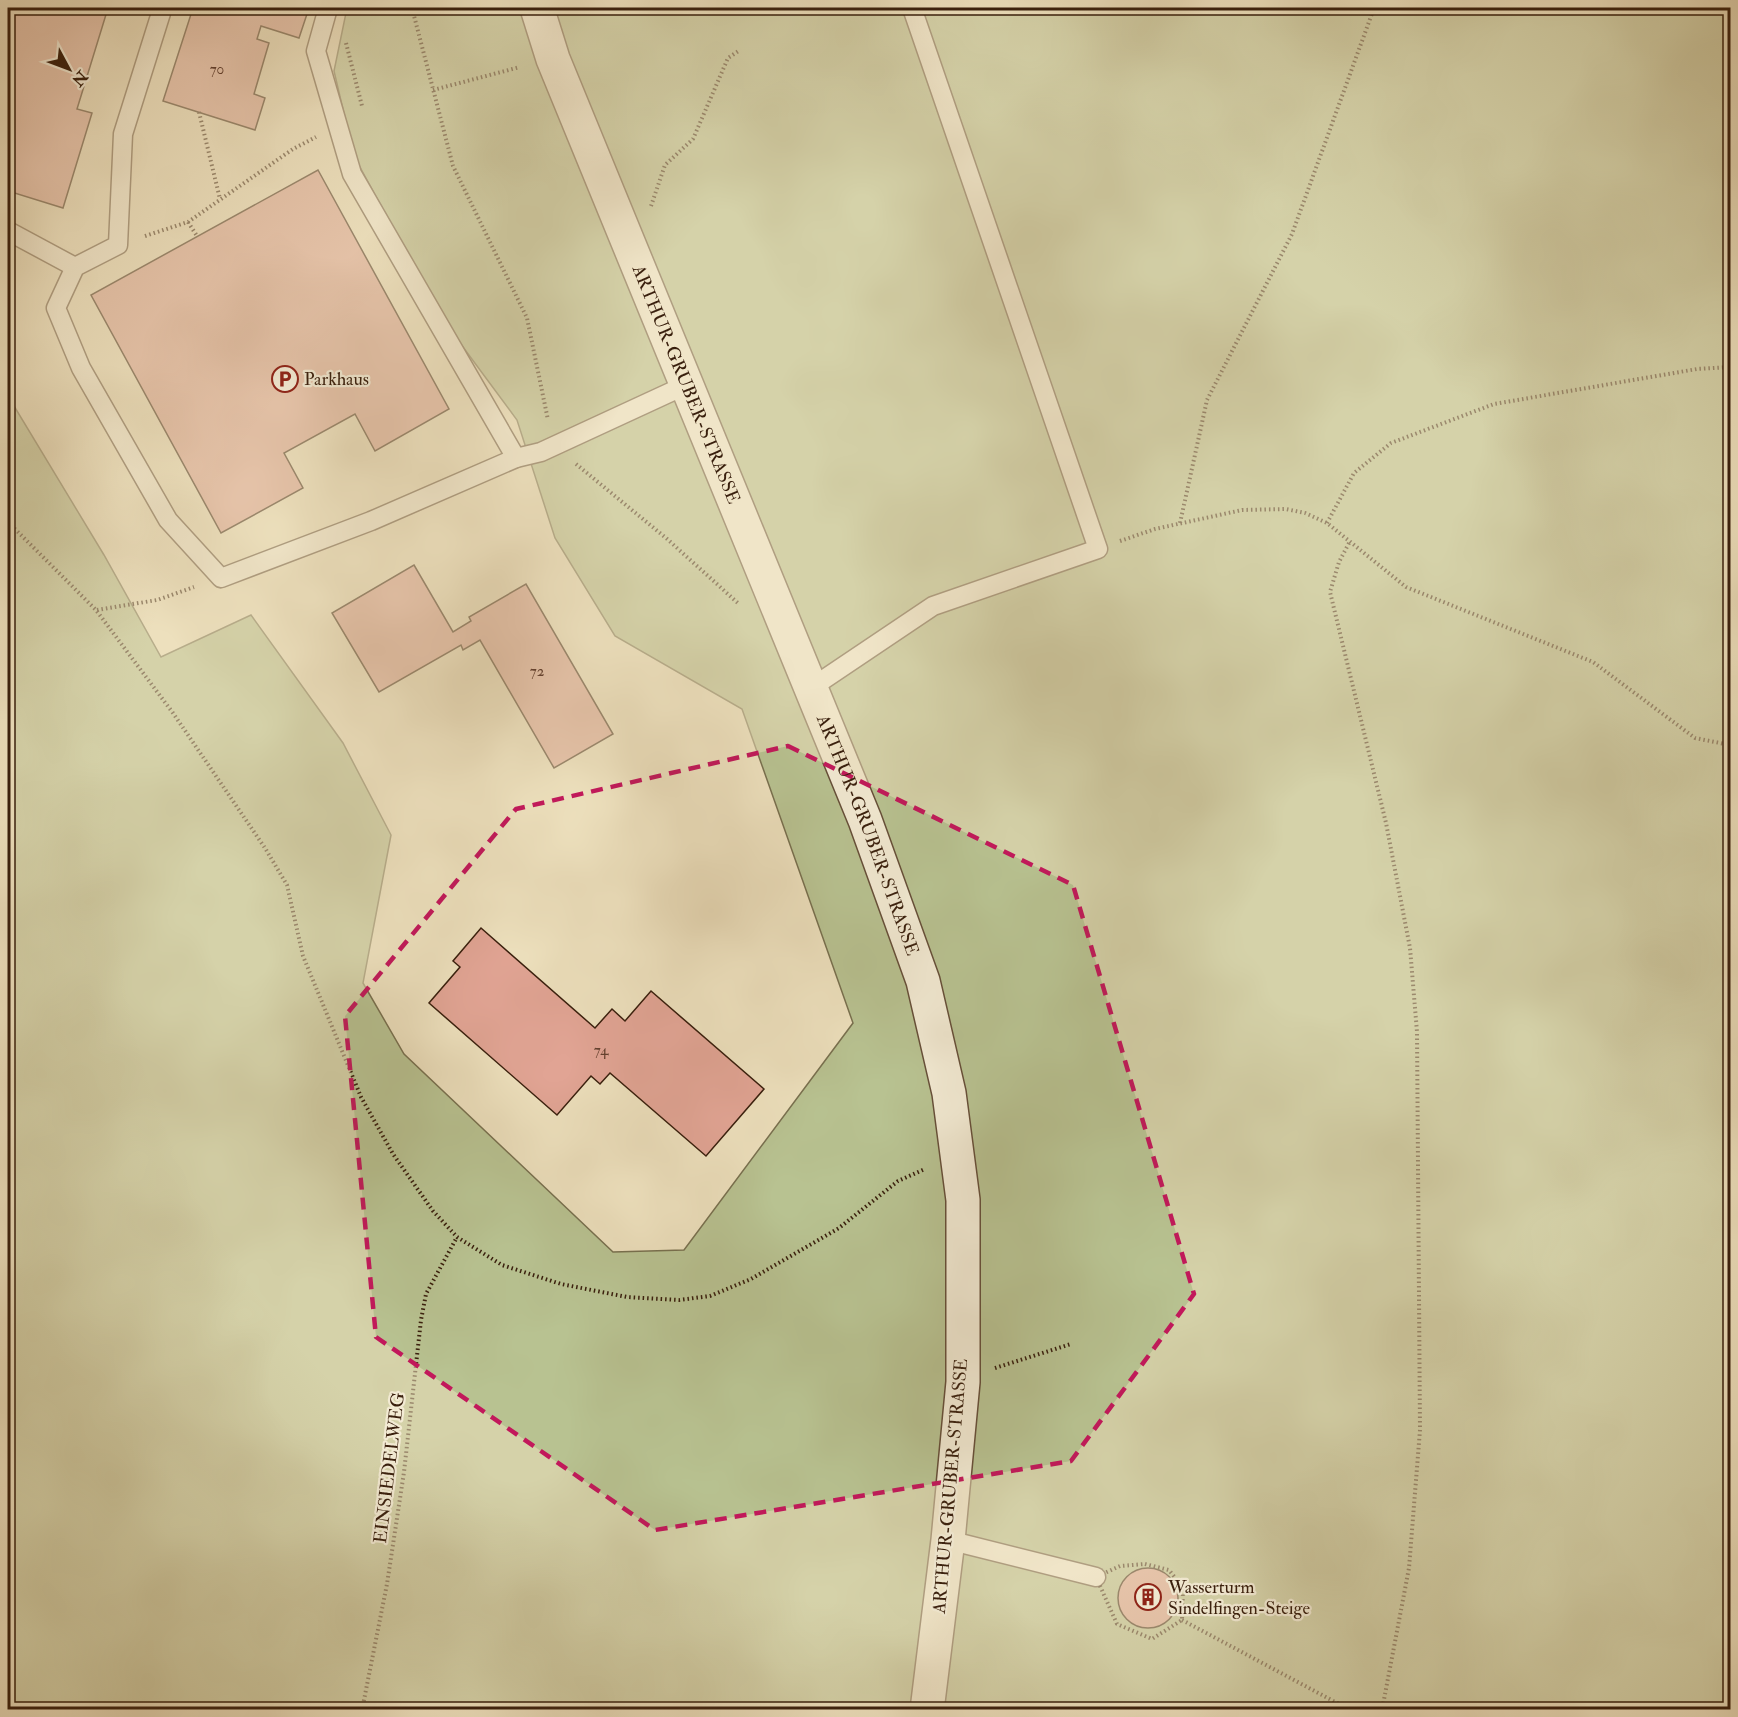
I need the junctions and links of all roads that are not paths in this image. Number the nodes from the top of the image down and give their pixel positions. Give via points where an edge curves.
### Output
1 (328, 8) edge
2 (537, 8) edge
3 (912, 8) edge
4 (161, 13) dead end
5 (8, 231) edge
6 (75, 267) junction
7 (686, 385) junction
8 (516, 458) junction
9 (811, 688) junction
10 (948, 1540) junction
11 (1096, 1577) road end
12 (927, 1710) edge

1 - 8 lane via 316,51 352,174
2 - 7 street, ARTHUR-GRUBER-STRASSE via 553,59
3 - 9 lane via 1098,549 933,606
4 - 6 lane via 123,134 118,245
5 - 6 lane
6 - 8 lane via 56,308 81,368 168,520 221,578 371,521
7 - 8 lane
7 - 9 street, ARTHUR-GRUBER-STRASSE
9 - 10 street, ARTHUR-GRUBER-STRASSE via 865,820 923,981 950,1093 963,1200 963,1382
10 - 11 lane
10 - 12 street, ARTHUR-GRUBER-STRASSE

